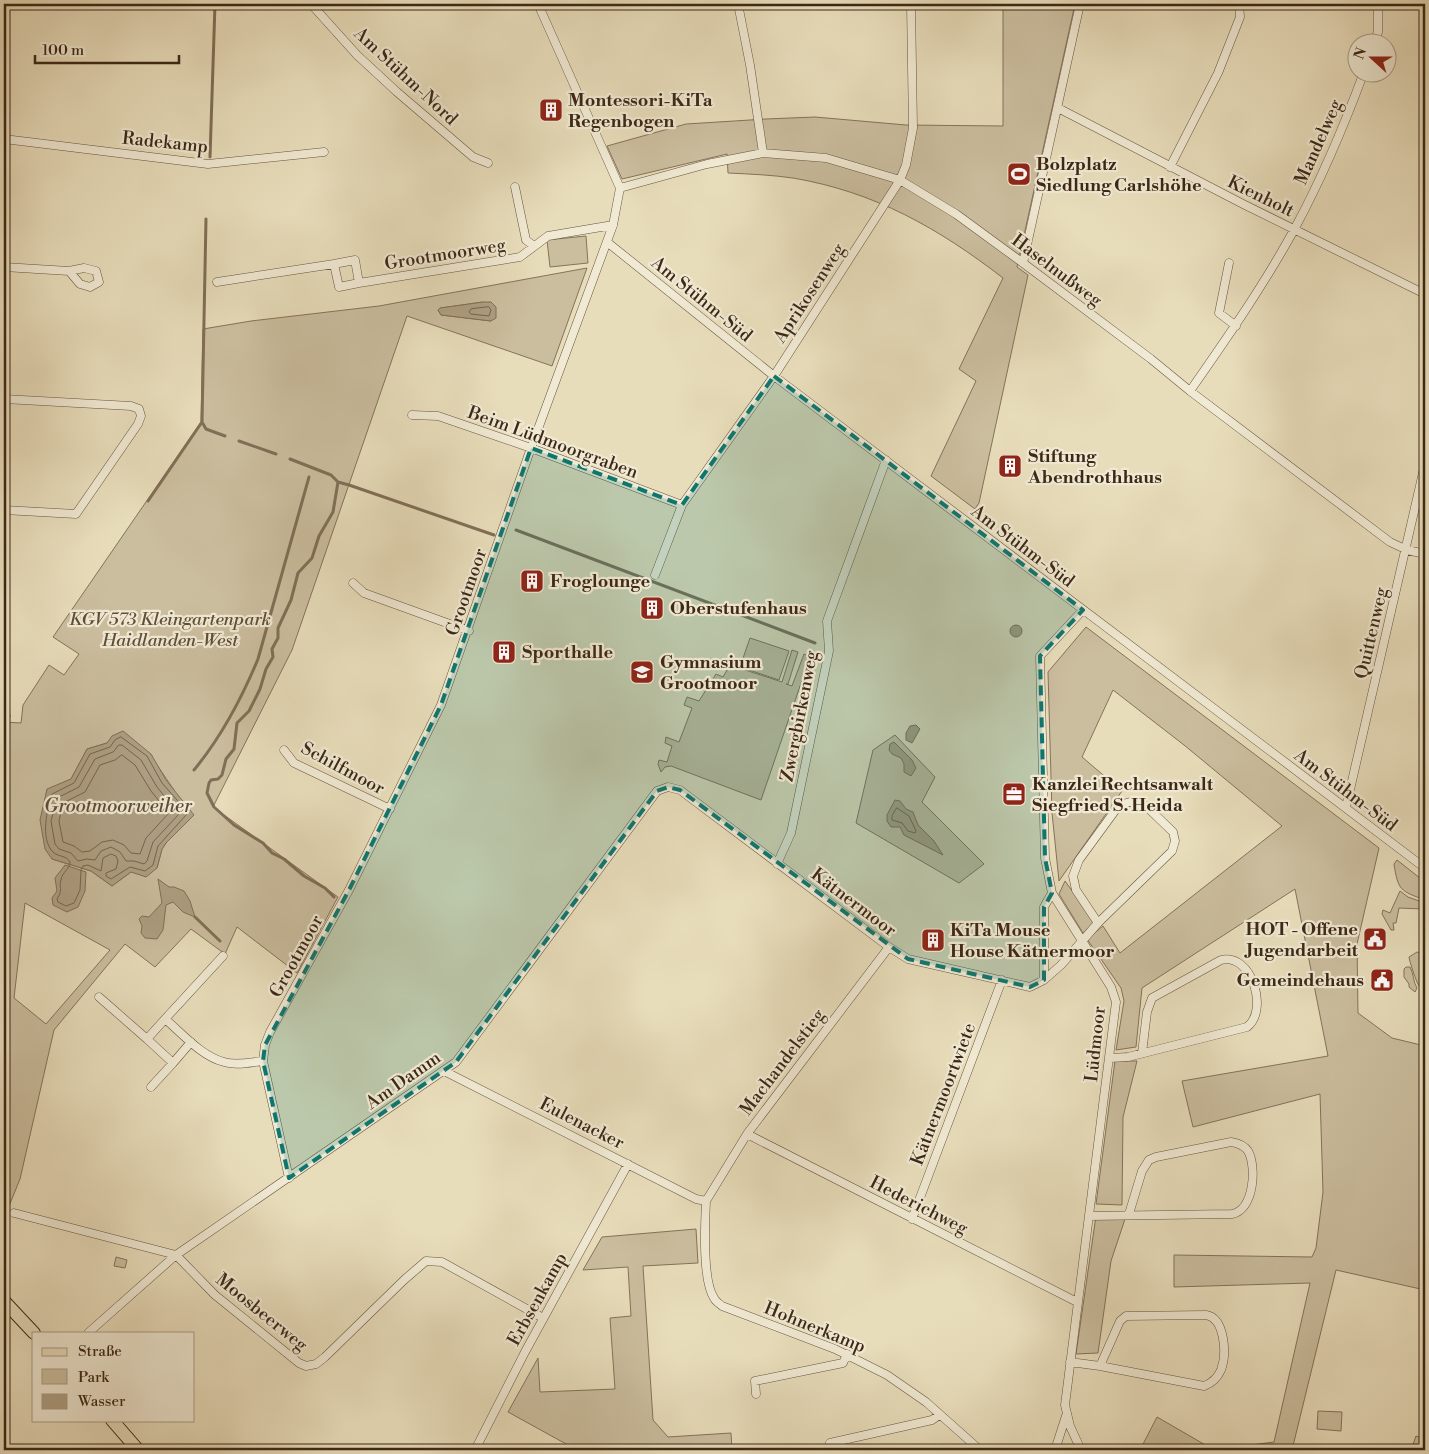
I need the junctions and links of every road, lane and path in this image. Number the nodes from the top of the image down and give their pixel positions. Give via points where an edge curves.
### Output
1 (311, 4) edge
2 (538, 4) edge
3 (738, 4) edge
4 (911, 4) edge
5 (1080, 4) edge
6 (1239, 4) edge
7 (1378, 10) dead end
8 (1378, 32) edge
9 (1360, 82) edge
10 (1058, 108) junction
11 (4, 139) edge
12 (324, 152) dead end
13 (763, 153) junction
14 (488, 163) dead end
15 (1170, 167) junction
16 (900, 180) junction
17 (515, 187) dead end
18 (620, 188) junction
19 (613, 225) junction
20 (1295, 228) junction
21 (606, 242) junction
22 (534, 246) junction
23 (1023, 263) junction
24 (334, 264) junction
25 (1230, 264) dead end
26 (4, 267) edge
27 (69, 271) dead end
28 (217, 282) dead end
29 (358, 283) junction
30 (1425, 294) edge
31 (1236, 326) junction
32 (774, 376) junction
33 (1190, 391) junction
34 (4, 399) edge
35 (412, 415) dead end
36 (531, 448) junction
37 (886, 460) junction
38 (1425, 464) edge
39 (682, 505) junction
40 (4, 510) edge
41 (1407, 550) junction
42 (1425, 554) edge
43 (655, 575) dead end
44 (353, 583) dead end
45 (1083, 610) junction
46 (468, 630) junction
47 (284, 750) dead end
48 (668, 787) joint
49 (1346, 808) junction
50 (390, 809) junction
51 (778, 864) junction
52 (1425, 868) edge
53 (1052, 893) junction
54 (1098, 923) junction
55 (1082, 941) junction
56 (889, 947) junction
57 (223, 956) dead end
58 (1002, 980) junction
59 (1044, 980) junction
60 (99, 997) dead end
61 (165, 1019) junction
62 (147, 1039) junction
63 (191, 1042) junction
64 (1142, 1053) junction
65 (1110, 1058) junction
66 (263, 1061) junction
67 (173, 1063) junction
68 (444, 1071) junction
69 (151, 1087) dead end
70 (747, 1134) junction
71 (628, 1164) junction
72 (289, 1178) junction
73 (706, 1201) junction
74 (14, 1213) dead end
75 (1130, 1214) junction
76 (1089, 1216) junction
77 (912, 1219) junction
78 (176, 1255) junction
79 (4, 1301) edge
80 (1077, 1302) junction
81 (543, 1318) junction
82 (33, 1332) edge
83 (89, 1332) edge
84 (846, 1354) junction
85 (1070, 1362) junction
86 (1100, 1366) junction
87 (756, 1394) dead end
88 (939, 1415) junction
89 (1066, 1416) junction
90 (114, 1422) edge
91 (830, 1443) dead end
92 (138, 1450) edge
93 (475, 1450) edge
94 (980, 1450) edge
95 (1055, 1450) edge
96 (1081, 1450) edge

1 - 14 street, Am Stühm-Nord via 357,55 395,90 473,157
2 - 18 street
3 - 13 street
4 - 16 street, Aprikosenweg via 913,128
5 - 10 street
6 - 15 street via 1240,17 1218,73
7 - 8 street
9 - 20 street, Mandelweg via 1329,159
10 - 15 street, Kienholt
10 - 23 street
11 - 12 street, Radekamp via 208,164
13 - 16 street, Haselnußweg via 826,158
13 - 18 street, Haselnußweg via 706,164
15 - 20 street, Kienholt
16 - 23 street, Haselnußweg via 956,214
16 - 32 street, Aprikosenweg
17 - 22 street, Grootmoorweg via 526,240
18 - 19 street, Grootmoor
19 - 21 street, Grootmoor
19 - 22 street, Grootmoorweg via 548,236
20 - 30 street, Kienholt
20 - 31 street, Mandelweg
21 - 32 street, Am Stühm-Süd
21 - 36 street, Grootmoor
22 - 29 street, Grootmoorweg via 520,256
23 - 33 street, Haselnußweg
24 - 28 street
24 - 29 street, Grootmoorweg via 339,287
24 - 29 street via 355,260
25 - 31 street via 1219,313
26 - 27 street
31 - 33 street, Mandelweg
32 - 37 street, Am Stühm-Süd
32 - 39 street, Aprikosenweg
33 - 41 street, Haselnußweg via 1390,542
34 - 40 street via 131,406 139,409 141,416 76,514
35 - 36 street, Beim Lüdmoorgraben via 438,416
36 - 39 street, Beim Lüdmoorgraben
36 - 46 street, Grootmoor
37 - 45 street, Am Stühm-Süd
37 - 51 street, Zwergbirkenweg via 827,621 828,651 791,833
38 - 41 street, Quittenweg
39 - 43 street, Aprikosenweg
41 - 42 street, Haselnußweg
41 - 49 street, Quittenweg
44 - 46 street via 364,593
45 - 49 street, Am Stühm-Süd
45 - 53 street, Lüdmoor via 1040,656 1044,858
46 - 50 street, Grootmoor via 442,706
47 - 50 street, Schilfmoor via 294,763
48 - 51 street, Kätnermoor via 680,790
48 - 68 street, Am Damm via 657,791 456,1062
49 - 52 street, Am Stühm-Süd
50 - 66 street, Grootmoor via 270,1032
51 - 56 street, Kätnermoor
53 - 55 street, Lüdmoor
53 - 59 street via 1044,907
54 - 54 street via 1174,848 1175,838 1171,829 1142,804 1127,802 1117,808 1074,871 1076,890
54 - 55 street
55 - 59 street
55 - 65 street, Lüdmoor via 1115,997
56 - 58 street, Kätnermoor via 908,959
56 - 70 street, Machandelstieg
57 - 61 street
58 - 59 street, Kätnermoor via 1030,987
58 - 77 street, Kätnermoortwiete
60 - 62 street
61 - 62 street
61 - 63 street
62 - 67 street
63 - 66 street via 225,1063
63 - 67 street
64 - 64 street via 1250,1025 1258,1007 1247,970 1233,959 1221,960 1152,998
64 - 65 street
65 - 76 street, Lüdmoor
66 - 72 street, Grootmoor
67 - 69 street
68 - 71 street, Eulenacker
68 - 72 street, Am Damm
70 - 73 street, Machandelstieg
70 - 77 street, Hederichweg
71 - 73 street, Eulenacker
71 - 81 street, Erbsenkamp
72 - 78 street, Am Damm
73 - 84 street, Hohnerkamp via 706,1260 714,1299 722,1306
74 - 78 street
75 - 75 street via 1238,1212 1250,1195 1248,1152 1242,1145 1231,1142 1152,1159 1142,1171
75 - 76 street
76 - 80 street, Lüdmoor
77 - 80 street, Hederichweg
78 - 81 street, Moosbeerweg via 215,1295 280,1349 306,1366 325,1358 426,1261 442,1262
78 - 83 street, Am Damm
79 - 82 main road
80 - 85 street, Lüdmoor
81 - 93 street, Erbsenkamp
84 - 87 street via 843,1363 755,1381
84 - 88 street, Hohnerkamp via 887,1375
85 - 86 street
85 - 89 street, Lüdmoor
86 - 86 street via 1204,1386 1222,1367 1220,1328 1213,1317 1206,1315 1124,1317 1115,1329
88 - 91 street via 932,1420
88 - 94 street, Hohnerkamp
89 - 95 street
89 - 96 street, Lüdmoor
90 - 92 main road

